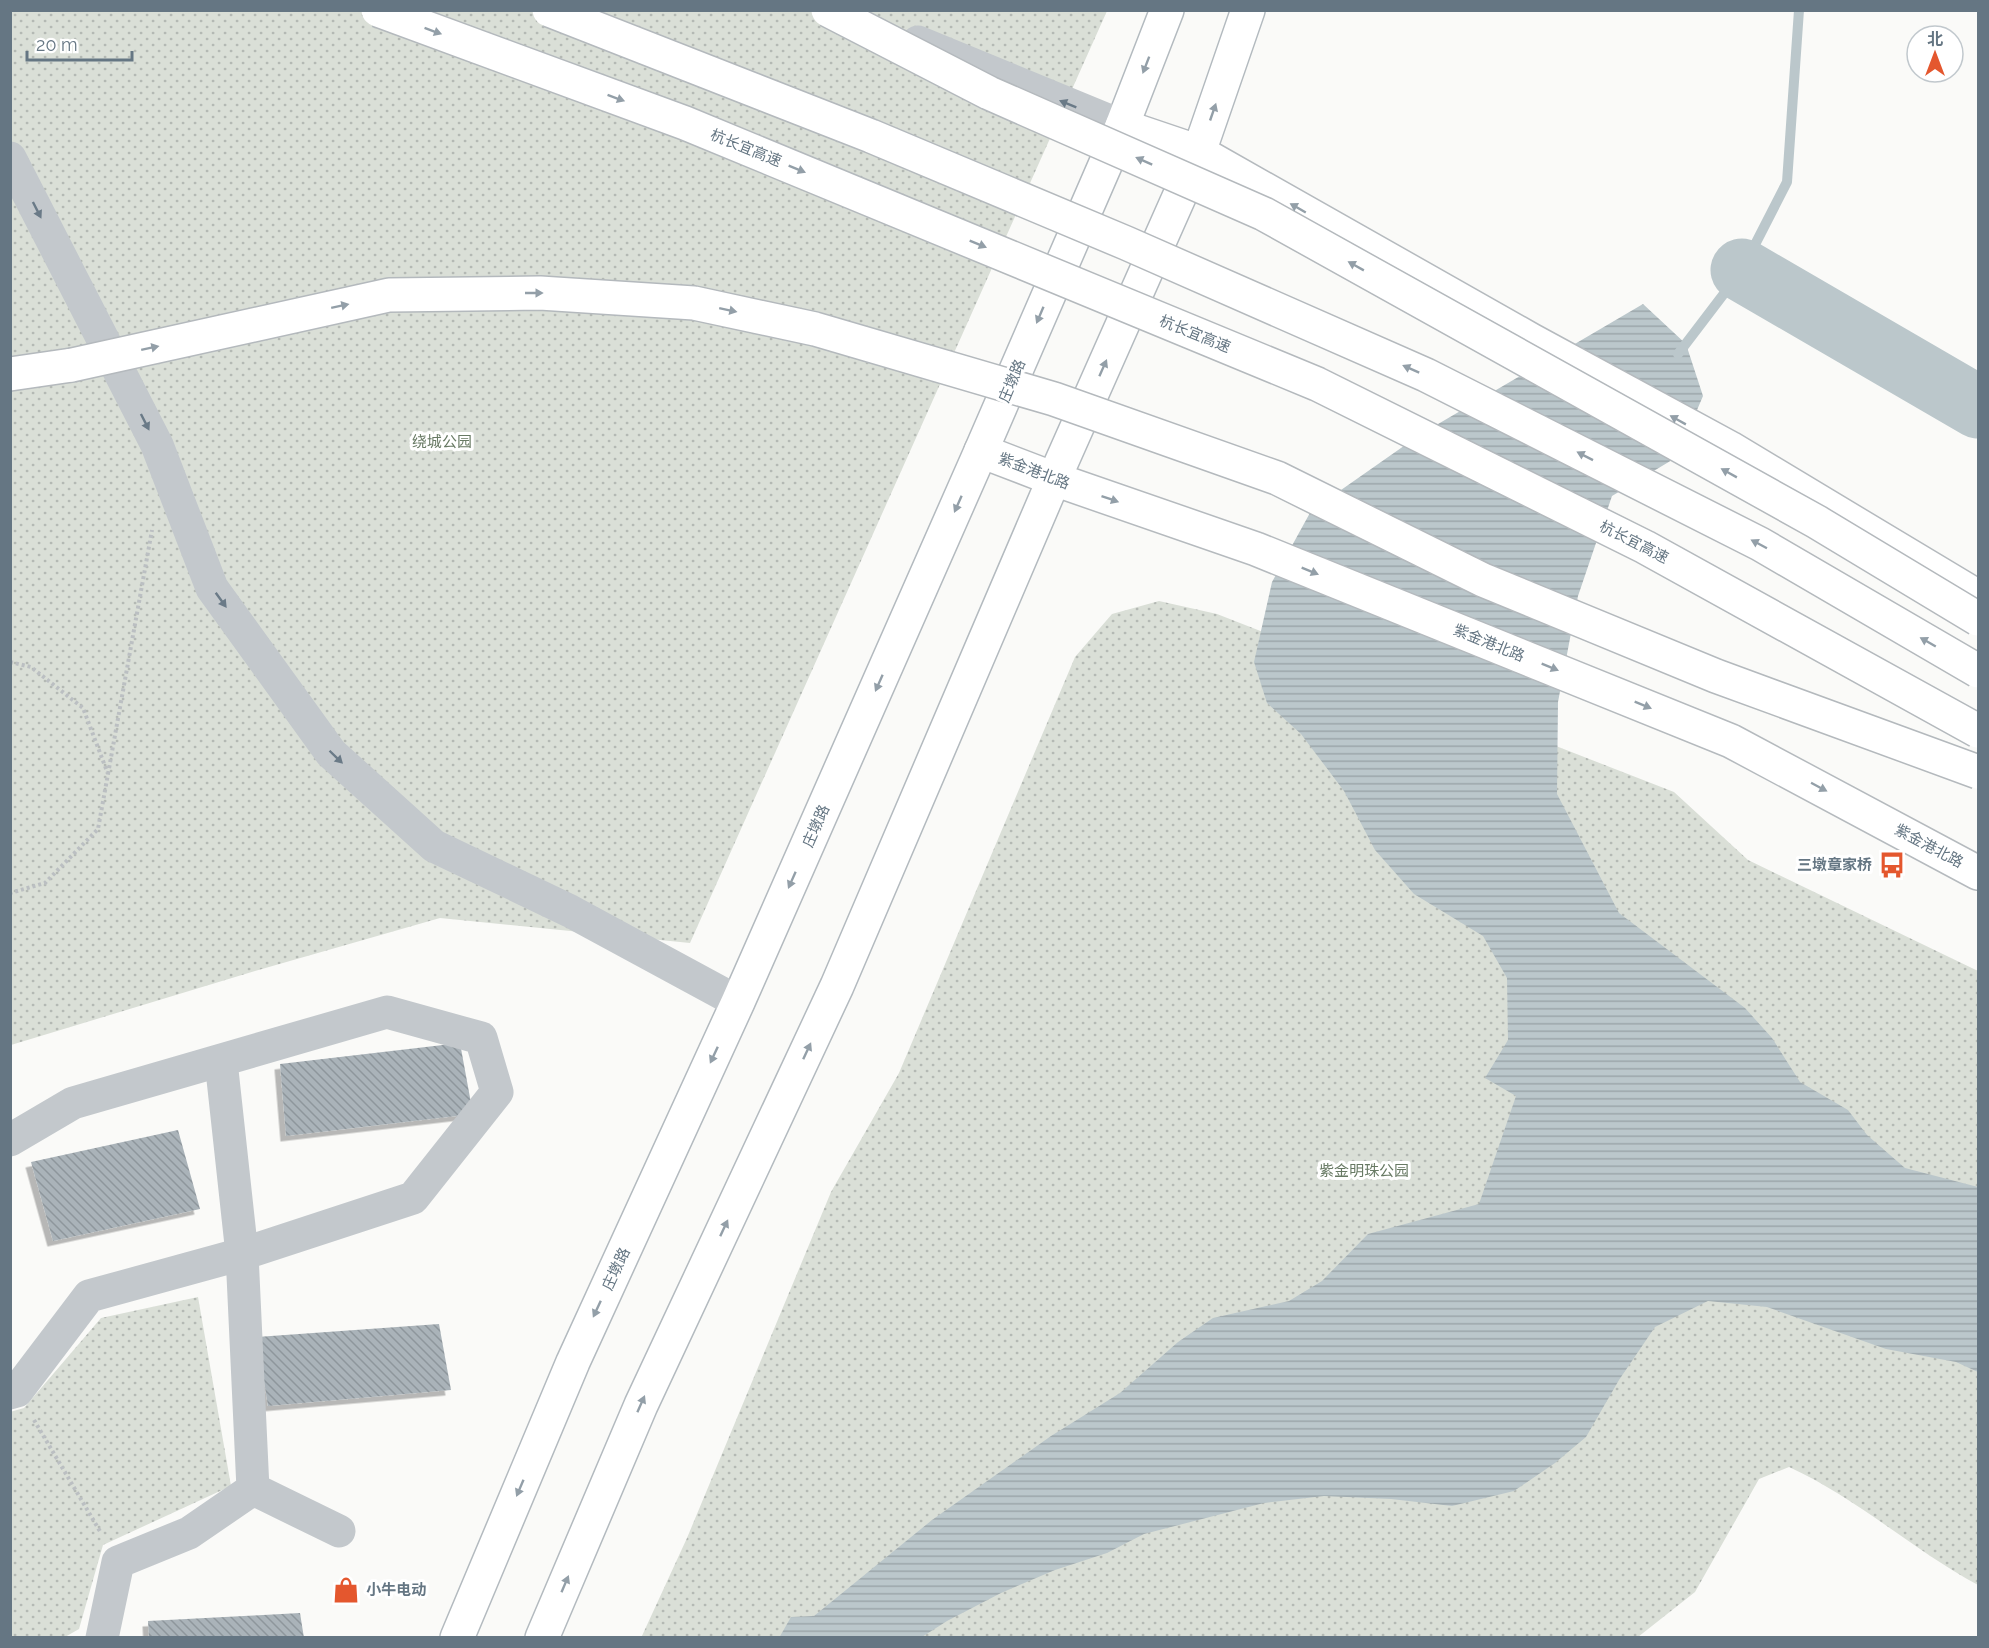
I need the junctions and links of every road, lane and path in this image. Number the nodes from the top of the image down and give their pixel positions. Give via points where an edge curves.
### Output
1 (378, 10) edge
2 (549, 10) edge
3 (828, 10) edge
4 (864, 10) edge
5 (1167, 10) edge
6 (1248, 10) edge
7 (1122, 126) junction
8 (1199, 152) junction
9 (10, 158) edge
10 (10, 374) edge
11 (981, 451) junction
12 (1054, 479) junction
13 (153, 528) dead end
14 (1978, 597) edge
15 (1978, 619) edge
16 (10, 662) edge
17 (1978, 671) edge
18 (1978, 731) edge
19 (1978, 772) edge
20 (108, 774) junction
21 (1978, 873) edge
22 (10, 892) edge
23 (738, 1002) junction
24 (221, 1061) junction
25 (10, 1140) edge
26 (242, 1254) junction
27 (14, 1392) edge
28 (254, 1489) junction
29 (339, 1531) dead end
30 (118, 1562) junction
31 (102, 1638) edge
32 (457, 1638) edge
33 (542, 1638) edge

1 -> 18 main road, 杭长宜高速, bridge via 685,123 1317,384 1645,546
17 -> 2 main road, bridge via 1760,544 1426,375 882,140
15 -> 3 main road, bridge via 1817,522 1264,214 989,93
7 -> 4 street via 920,43
5 -> 7 main road, 庄墩路
8 -> 6 main road
7 - 8 main road
7 -> 11 main road, 庄墩路
12 -> 8 main road
14 -> 8 main road via 1730,448
9 -> 23 street via 157,445 212,588 330,753 434,846 570,911
10 -> 19 main road, bridge via 72,365 389,295 540,293 694,303 815,328 1043,396 1266,474 1494,584 1716,676
11 - 12 main road, 紫金港北路
11 -> 23 main road, 庄墩路
12 -> 21 main road, 紫金港北路 via 1256,549 1731,741
33 -> 12 main road via 641,1405 837,986
13 - 20 path
16 - 20 path via 31,667 83,708
20 - 22 path via 98,829 45,883
23 -> 32 main road, 庄墩路 via 573,1362
24 - 25 street via 73,1103
24 - 26 street
24 - 26 street via 387,1012 481,1038 497,1092 413,1197
26 - 27 street via 89,1296
26 - 28 street
27 - 30 path
28 - 29 street
28 - 30 street via 189,1533
30 - 31 street

